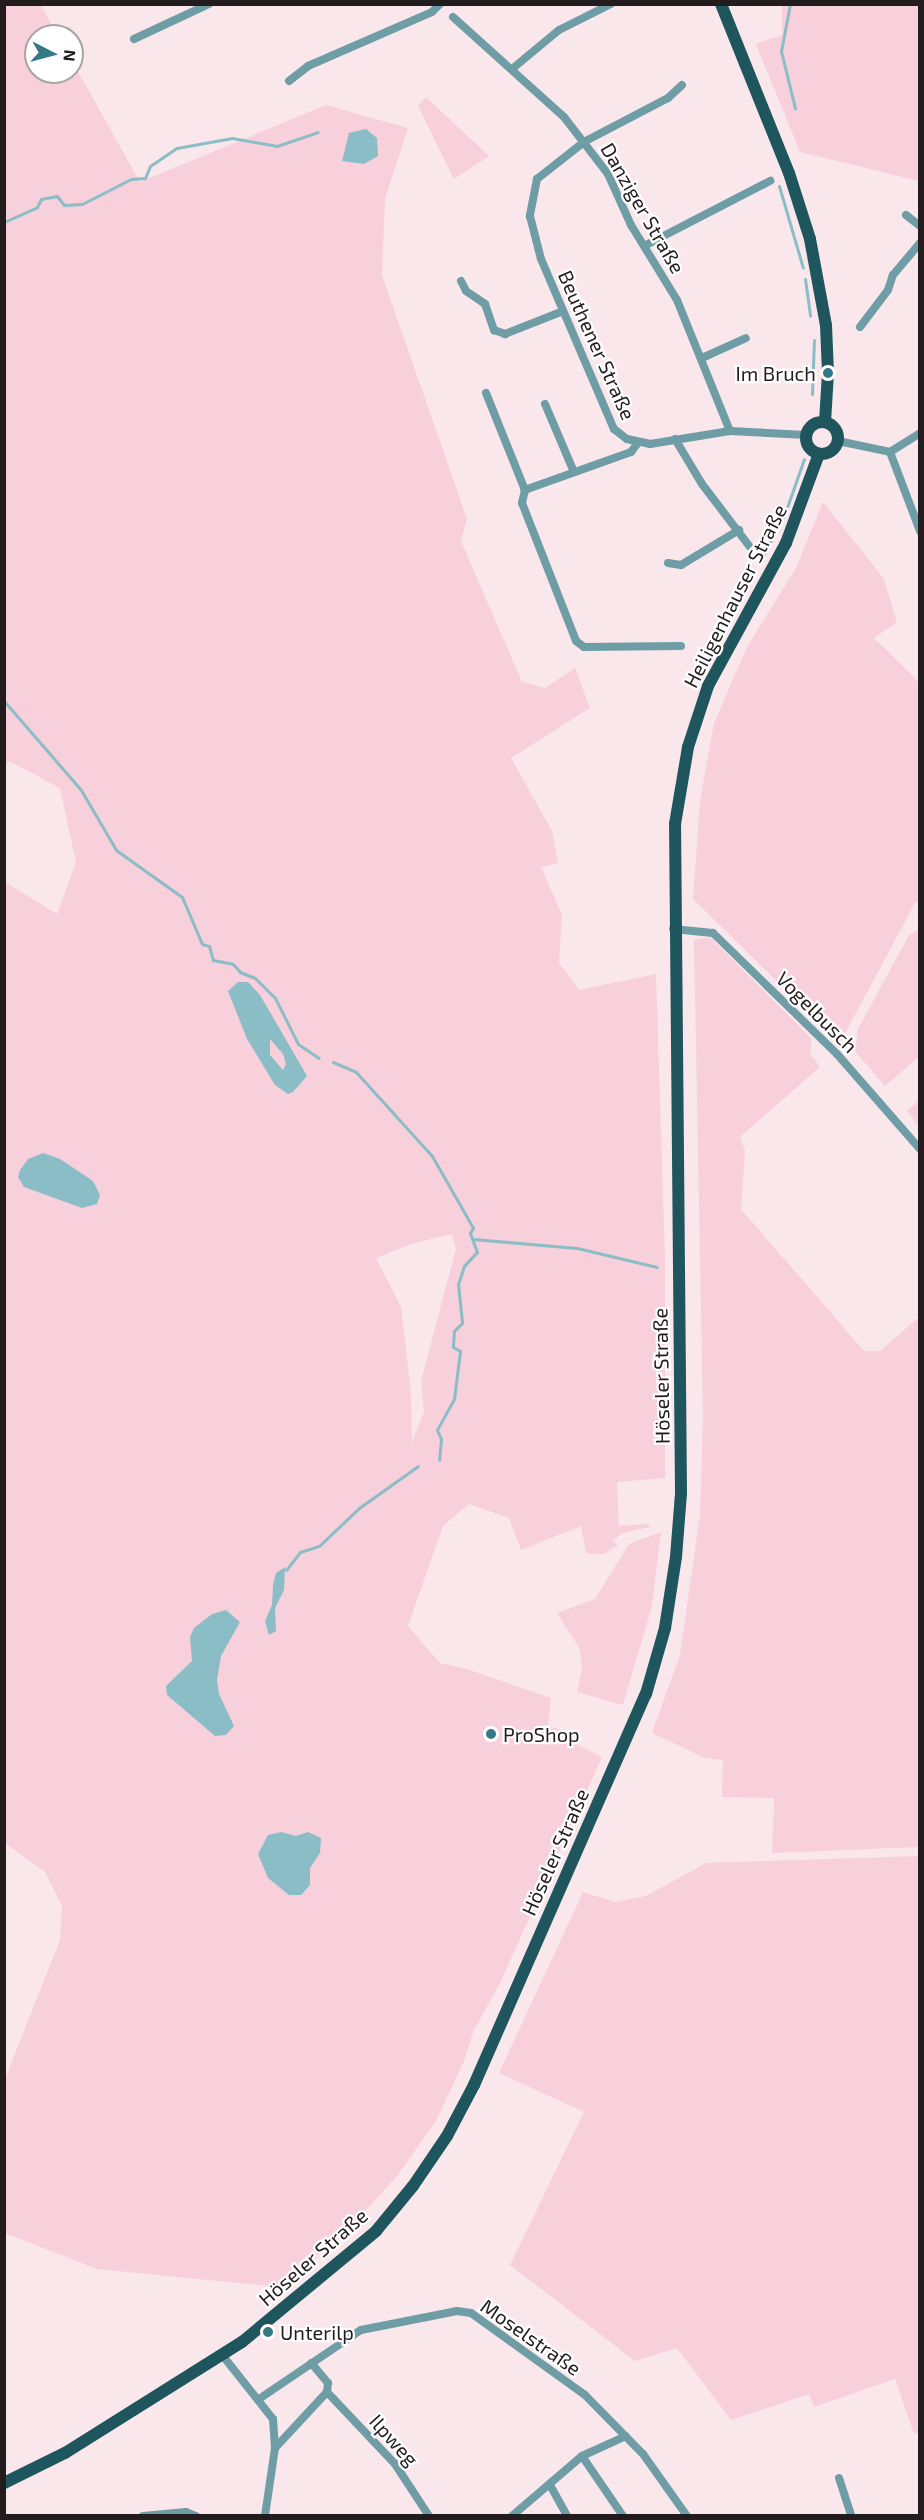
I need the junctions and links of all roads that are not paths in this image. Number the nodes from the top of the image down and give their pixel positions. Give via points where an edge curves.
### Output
1 (209, 4) edge
2 (611, 4) edge
3 (721, 4) edge
4 (440, 5) edge
5 (453, 17) dead end
6 (134, 39) dead end
7 (512, 69) junction
8 (290, 81) dead end
9 (682, 85) dead end
10 (584, 142) junction
11 (771, 181) dead end
12 (906, 215) dead end
13 (920, 226) edge
14 (919, 244) edge
15 (646, 245) junction
16 (461, 281) dead end
17 (563, 311) junction
18 (860, 327) dead end
19 (746, 338) dead end
20 (702, 358) junction
21 (486, 393) dead end
22 (545, 404) dead end
23 (825, 422) junction
24 (730, 431) junction
25 (920, 433) edge
26 (806, 435) junction
27 (675, 439) junction
28 (838, 441) junction
29 (637, 444) junction
30 (890, 452) junction
31 (819, 454) junction
32 (574, 472) junction
33 (525, 490) junction
34 (739, 530) junction
35 (920, 531) edge
36 (750, 546) dead end
37 (668, 563) dead end
38 (681, 646) dead end
39 (674, 928) junction
40 (675, 1007) joint
41 (920, 1149) edge
42 (223, 2356) junction
43 (311, 2363) junction
44 (327, 2392) junction
45 (259, 2399) junction
46 (626, 2436) junction
47 (275, 2448) junction
48 (582, 2456) junction
49 (839, 2478) dead end
50 (4, 2483) edge
51 (550, 2485) junction
52 (514, 2515) edge
53 (143, 2516) edge
54 (196, 2516) edge
55 (265, 2516) edge
56 (429, 2516) edge
57 (567, 2516) edge
58 (623, 2516) edge
59 (687, 2516) edge
60 (851, 2516) edge

1 - 6 street
2 - 7 street via 559,30
3 - 23 main road via 789,173 810,239 826,325
4 - 8 street via 308,66
5 - 7 street, Danziger Straße
7 - 10 street, Danziger Straße via 564,117
9 - 10 street, Beuthener Straße via 668,98
10 - 15 street, Danziger Straße via 608,174 631,225
10 - 17 street, Beuthener Straße via 537,178 531,201 532,233
11 - 15 street
12 - 13 street
14 - 18 street via 892,275 888,290
15 - 20 street, Danziger Straße
16 - 17 street via 466,291 485,304 494,330 505,334
17 - 29 street, Beuthener Straße via 614,429
19 - 20 street
20 - 24 street, Danziger Straße
21 - 33 street
22 - 32 street
23 - 26 main road via 813,424
23 - 28 main road via 835,429
24 - 26 street, Beuthener Straße
24 - 27 street, Beuthener Straße
25 - 30 street
26 - 31 main road via 809,448
27 - 29 street, Beuthener Straße
27 - 34 street via 702,484
28 - 30 street
28 - 31 main road via 830,452
29 - 32 street via 632,452
30 - 35 street
31 - 39 main road, Heiligenhauser Straße via 786,543 727,646 694,725 675,824
32 - 33 street
33 - 38 street via 522,503 527,523 576,641 584,647
34 - 36 street
34 - 37 street via 681,565
39 - 40 main road, Heiligenhauser Straße
39 - 41 street, Vogelbusch via 713,933 837,1054
40 - 42 main road, Höseler Straße via 681,1493 665,1628 646,1694 447,2136 376,2231
42 - 45 street
42 - 50 main road, Höseler Straße via 65,2453
43 - 44 street via 328,2383
43 - 45 street, Moselstraße
43 - 46 street, Moselstraße via 361,2330 457,2311 471,2313 585,2395
44 - 47 street
44 - 56 street, Ilpweg via 395,2464
45 - 47 street via 273,2419
46 - 48 street
46 - 59 street, Moselstraße
47 - 55 street
48 - 51 street
48 - 58 street
49 - 60 street
51 - 52 street
51 - 57 street
53 - 54 street via 186,2512

